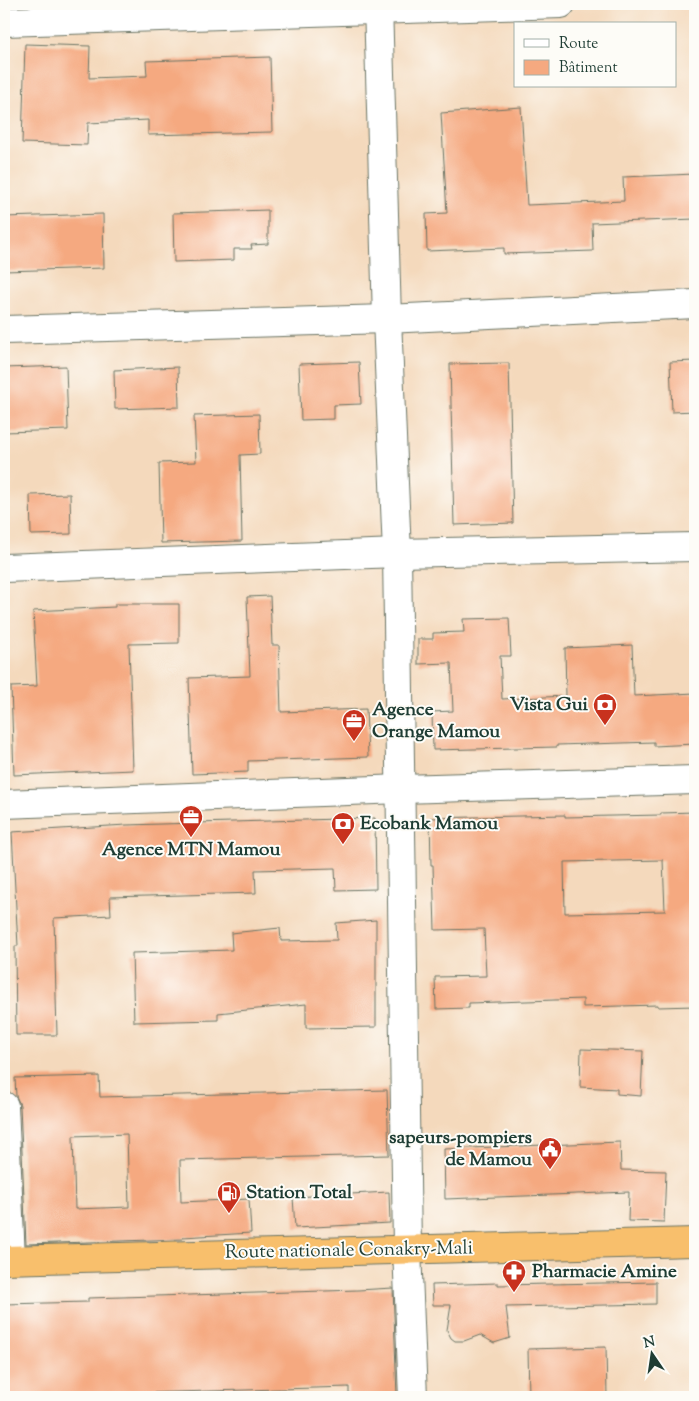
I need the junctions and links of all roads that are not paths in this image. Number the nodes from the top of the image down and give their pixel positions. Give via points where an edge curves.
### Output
1 (561, 4) edge
2 (378, 7) edge
3 (4, 22) edge
4 (695, 304) edge
5 (387, 319) junction
6 (4, 330) edge
7 (695, 547) edge
8 (397, 553) junction
9 (4, 568) edge
10 (695, 780) edge
11 (402, 789) junction
12 (4, 804) edge
13 (4, 1106) edge
14 (695, 1242) edge
15 (407, 1250) junction
16 (7, 1260) edge
17 (413, 1397) edge

1 - 2 street
2 - 3 street
2 - 5 street
4 - 5 street
5 - 6 street
5 - 8 street
7 - 8 street
8 - 9 street
8 - 11 street
10 - 11 street
11 - 12 street
11 - 15 street
13 - 16 street
14 - 15 highway, Route nationale Conakry-Mali
15 - 16 highway, Route nationale Conakry-Mali
15 - 17 street

